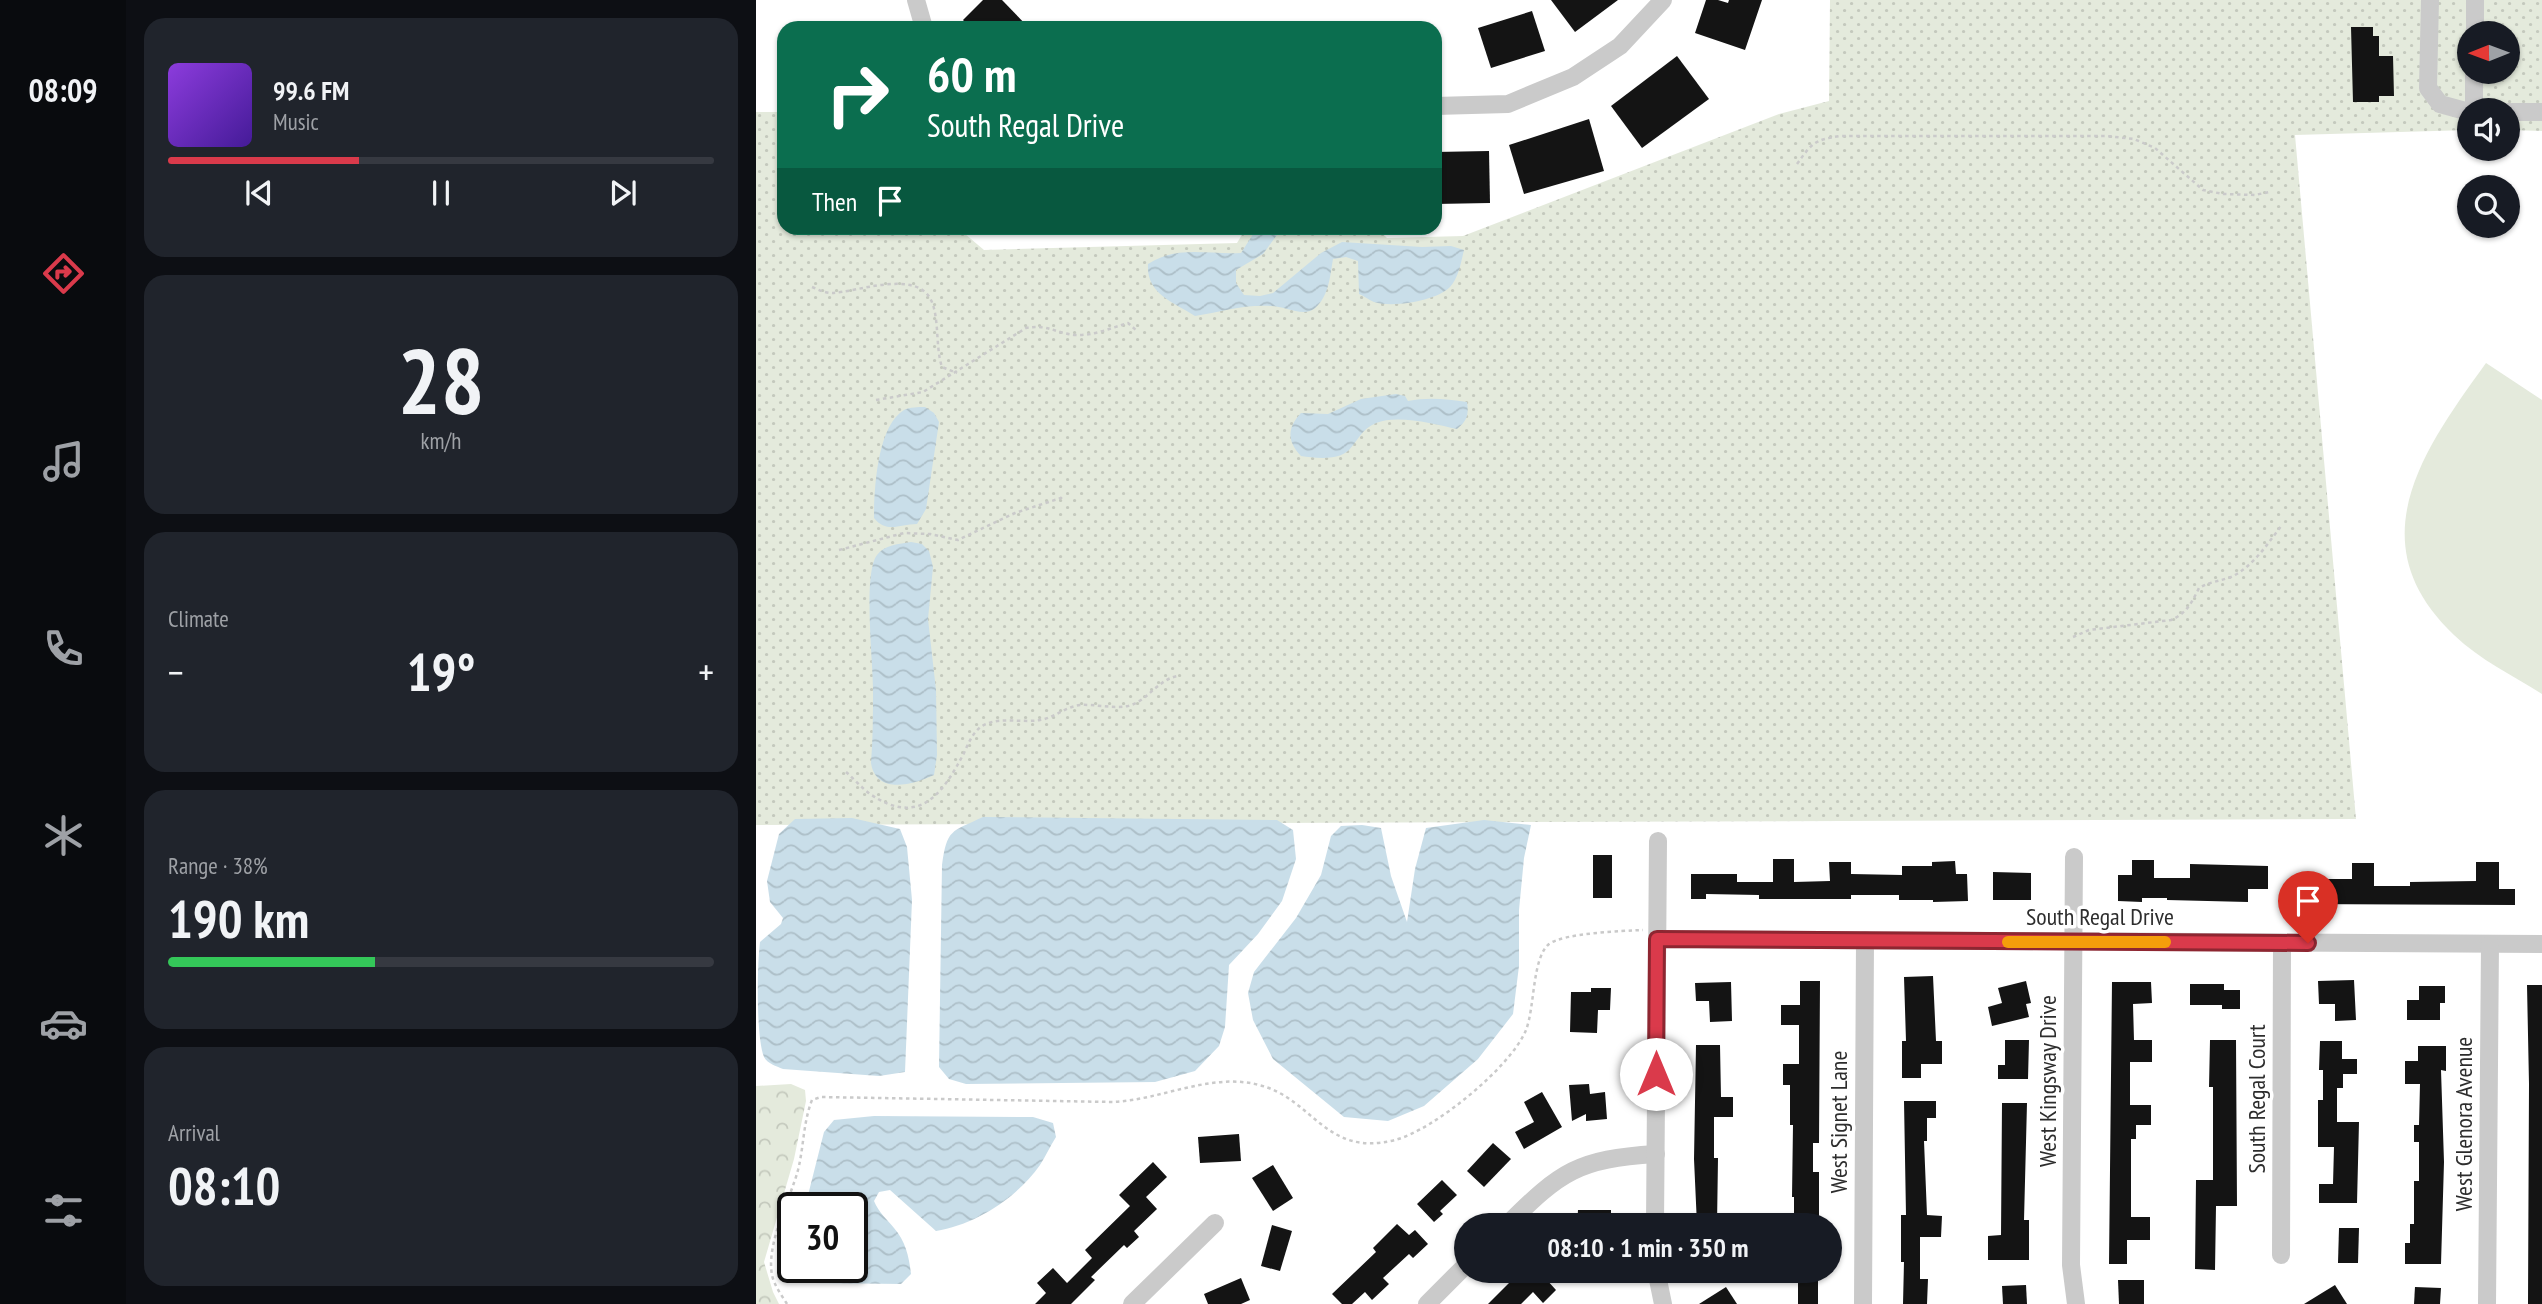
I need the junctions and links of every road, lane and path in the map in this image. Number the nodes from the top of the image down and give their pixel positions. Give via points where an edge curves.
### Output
1 (916, 0) edge
2 (1662, 0) edge
3 (2430, 0) edge
4 (2475, 0) edge
5 (922, 21) edge
6 (2475, 21) edge
7 (1442, 106) edge
8 (2457, 108) edge
9 (2520, 112) edge
10 (2542, 112) edge
11 (1797, 164) dead end
12 (2269, 192) dead end
13 (812, 287) dead end
14 (1138, 331) dead end
15 (957, 373) junction
16 (876, 400) dead end
17 (1064, 495) dead end
18 (2282, 525) dead end
19 (839, 550) dead end
20 (2073, 637) dead end
21 (1178, 676) dead end
22 (846, 772) dead end
23 (1658, 841) dead end
24 (2074, 857) dead end
25 (1657, 934) junction
26 (1865, 940) junction
27 (2073, 942) junction
28 (2282, 943) junction
29 (2490, 944) junction
30 (2542, 944) edge
31 (1656, 1154) junction
32 (1519, 1213) edge
33 (1655, 1213) edge
34 (1215, 1223) dead end
35 (2281, 1255) dead end
36 (1454, 1277) edge
37 (1659, 1283) edge
38 (787, 1304) edge
39 (1132, 1304) edge
40 (1427, 1304) edge
41 (1663, 1304) edge
42 (1863, 1304) edge
43 (2076, 1304) edge
44 (2487, 1304) edge

1 - 5 street
2 - 7 street via 1620,46 1573,77 1508,104
3 - 8 street via 2428,88 2440,104
4 - 6 street
9 - 10 street
11 - 12 path via 1817,140 1840,136 2106,136 2134,139 2155,148 2203,190
13 - 15 path via 828,294 877,285 922,290 933,309 942,367
14 - 15 path via 1129,323 1091,335 1045,326 1026,328
15 - 16 path via 923,392
17 - 19 path via 958,540 904,533
18 - 20 path via 2243,569 2199,588 2181,616 2089,629
21 - 22 path via 1166,678 1129,706 1079,705 1041,720 986,724 974,733 943,789 929,802 910,808 897,808 876,797
23 - 25 street
24 - 27 street, West Kingsway Drive
25 - 26 street, South Regal Drive
25 - 31 street
25 - 38 path via 1569,937 1551,943 1538,965 1532,1013 1517,1047 1453,1107 1395,1140 1373,1143 1334,1135 1277,1091 1257,1084 1197,1086 1113,1102 813,1100 772,1259 772,1276
26 - 27 street, South Regal Drive
26 - 42 street, West Signet Lane
27 - 28 street, South Regal Drive
27 - 43 street, West Kingsway Drive via 2071,1265
28 - 29 street, South Regal Drive
28 - 35 street, South Regal Court
29 - 30 street, South Regal Drive
29 - 44 street, West Glenora Avenue
31 - 32 street via 1602,1159 1564,1174
31 - 33 street
34 - 39 street
36 - 40 street
37 - 41 street

